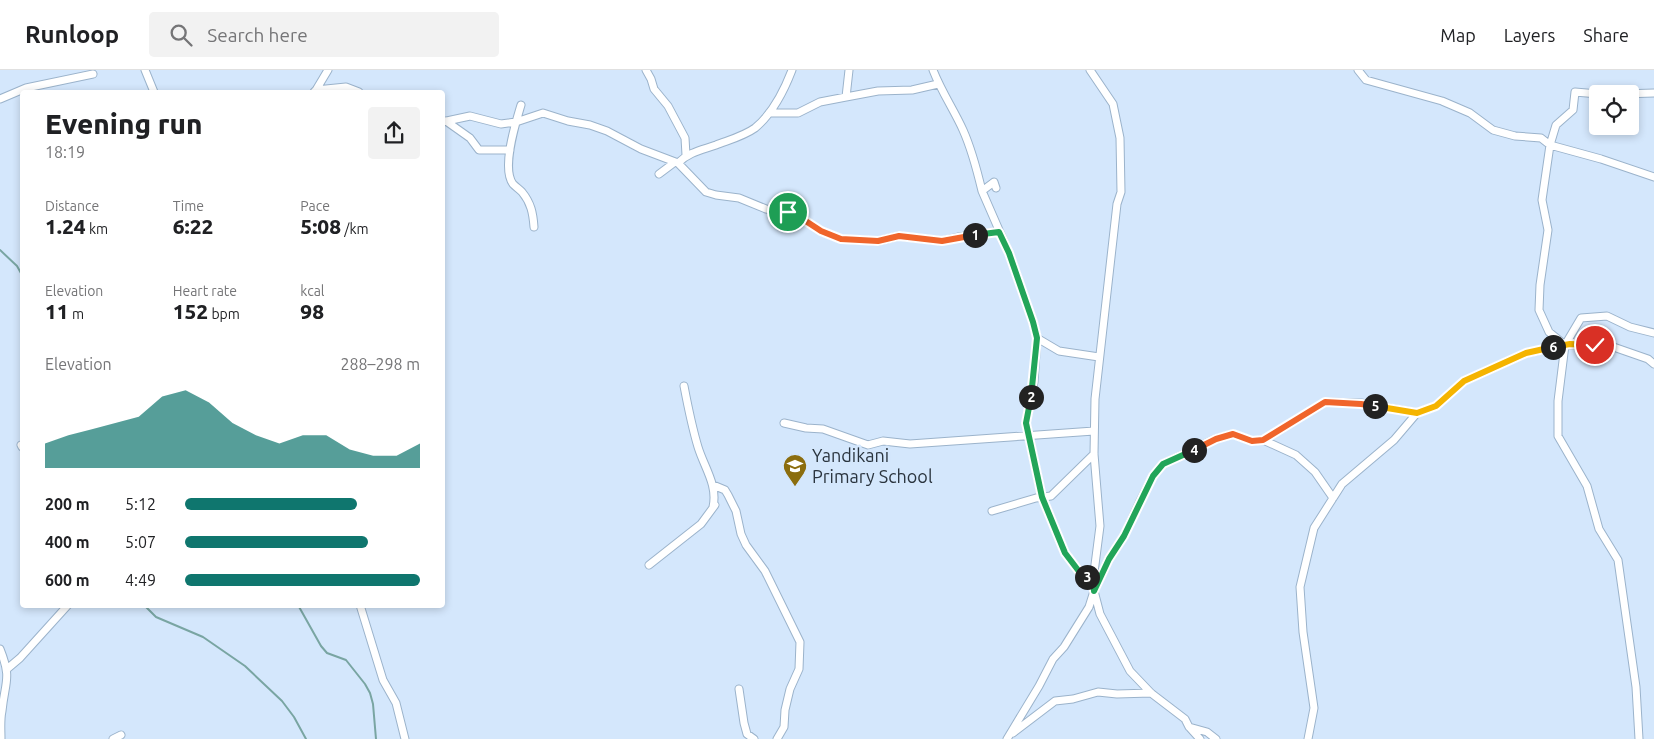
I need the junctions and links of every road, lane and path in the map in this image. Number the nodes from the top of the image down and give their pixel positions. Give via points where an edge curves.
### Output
1 (145, 70) edge
2 (322, 70) edge
3 (328, 70) edge
4 (646, 70) edge
5 (792, 70) edge
6 (849, 70) edge
7 (933, 70) edge
8 (1090, 70) edge
9 (1358, 70) edge
10 (93, 74) dead end
11 (322, 79) junction
12 (938, 84) junction
13 (21, 90) edge
14 (153, 90) edge
15 (316, 90) edge
16 (323, 90) edge
17 (354, 90) edge
18 (20, 91) edge
19 (1589, 93) edge
20 (1639, 93) edge
21 (1654, 93) edge
22 (846, 97) junction
23 (0, 99) edge
24 (521, 104) dead end
25 (769, 113) junction
26 (445, 121) edge
27 (445, 122) edge
28 (516, 122) junction
29 (1550, 145) junction
30 (510, 150) junction
31 (686, 155) junction
32 (677, 162) junction
33 (659, 174) dead end
34 (1654, 177) edge
35 (996, 188) dead end
36 (982, 191) junction
37 (534, 227) dead end
38 (999, 232) junction
39 (1654, 333) edge
40 (1037, 338) junction
41 (1565, 345) junction
42 (1099, 357) junction
43 (1654, 364) edge
44 (684, 386) dead end
45 (1417, 413) junction
46 (784, 423) dead end
47 (1094, 431) junction
48 (1029, 436) junction
49 (1263, 440) junction
50 (1094, 454) junction
51 (713, 485) junction
52 (725, 490) junction
53 (1042, 497) junction
54 (1333, 498) junction
55 (713, 507) junction
56 (992, 511) dead end
57 (650, 564) dead end
58 (1093, 580) junction
59 (1094, 591) junction
60 (65, 608) edge
61 (361, 608) edge
62 (0, 649) edge
63 (7, 669) junction
64 (740, 689) dead end
65 (1151, 693) junction
66 (1189, 727) junction
67 (120, 735) dead end
68 (1007, 738) edge
69 (1, 739) edge
70 (113, 739) edge
71 (405, 739) edge
72 (754, 739) edge
73 (777, 739) edge
74 (1200, 739) edge
75 (1216, 739) edge
76 (1308, 739) edge
77 (1639, 739) edge

1 - 14 street
2 - 11 street
3 - 11 street
4 - 31 street via 654,90 668,106 685,138
5 - 25 street
6 - 22 street
7 - 12 street
8 - 42 street via 1112,104 1120,138 1121,192
9 - 29 street via 1366,80 1470,113 1493,130 1541,138
10 - 13 street
11 - 15 street
12 - 22 street
12 - 36 street via 972,151
16 - 17 street via 346,87
18 - 23 street
19 - 29 street via 1575,92 1573,110 1556,126
20 - 21 street
22 - 25 street via 820,102 798,112
24 - 28 street
25 - 31 street via 754,128 736,138
26 - 28 street via 470,116 501,124
27 - 30 street via 470,138 479,150
28 - 30 street
28 - 32 street via 542,113 590,125
29 - 34 street
29 - 41 street via 1542,200 1548,230 1539,310 1549,332
30 - 37 street via 512,182 530,204
31 - 32 street
32 - 33 street
32 - 38 street via 706,192 795,214 821,231 841,239 878,241 899,236 942,241
35 - 36 street via 994,182
36 - 38 street
38 - 40 street via 1012,260
39 - 41 street via 1630,327 1607,316 1581,318
40 - 42 street via 1059,351
40 - 48 street via 1034,382 1026,423
41 - 43 street via 1602,343
41 - 45 street via 1526,353 1464,381 1436,406
41 - 77 street via 1558,401 1558,436 1587,486 1600,529 1618,560 1636,687
42 - 47 street
44 - 51 street via 694,432
45 - 49 street via 1325,402
45 - 54 street via 1394,440 1342,484
46 - 48 street via 822,429 868,445 882,441 910,444
47 - 48 street
47 - 50 street
48 - 53 street
49 - 54 street via 1296,455 1315,472
49 - 59 street via 1252,441 1233,434 1163,464 1153,476
50 - 53 street via 1051,496
50 - 58 street via 1100,526
51 - 52 street
51 - 55 street via 716,497
52 - 55 street
52 - 73 street via 736,511 746,545 765,571 800,642 799,669 790,689 784,727
53 - 56 street
53 - 58 street via 1065,553 1081,574
54 - 76 street via 1314,528 1300,587 1314,708
55 - 57 street via 701,524
58 - 59 street
59 - 65 street via 1100,614 1130,671
59 - 68 street via 1090,607 1053,659
60 - 63 street
61 - 71 street via 383,680 396,703
62 - 63 street
63 - 69 street via 0,721
64 - 72 street via 747,734
65 - 66 street via 1185,719
65 - 68 street via 1098,692 1055,701
66 - 74 street
66 - 75 street via 1207,732
67 - 70 street

